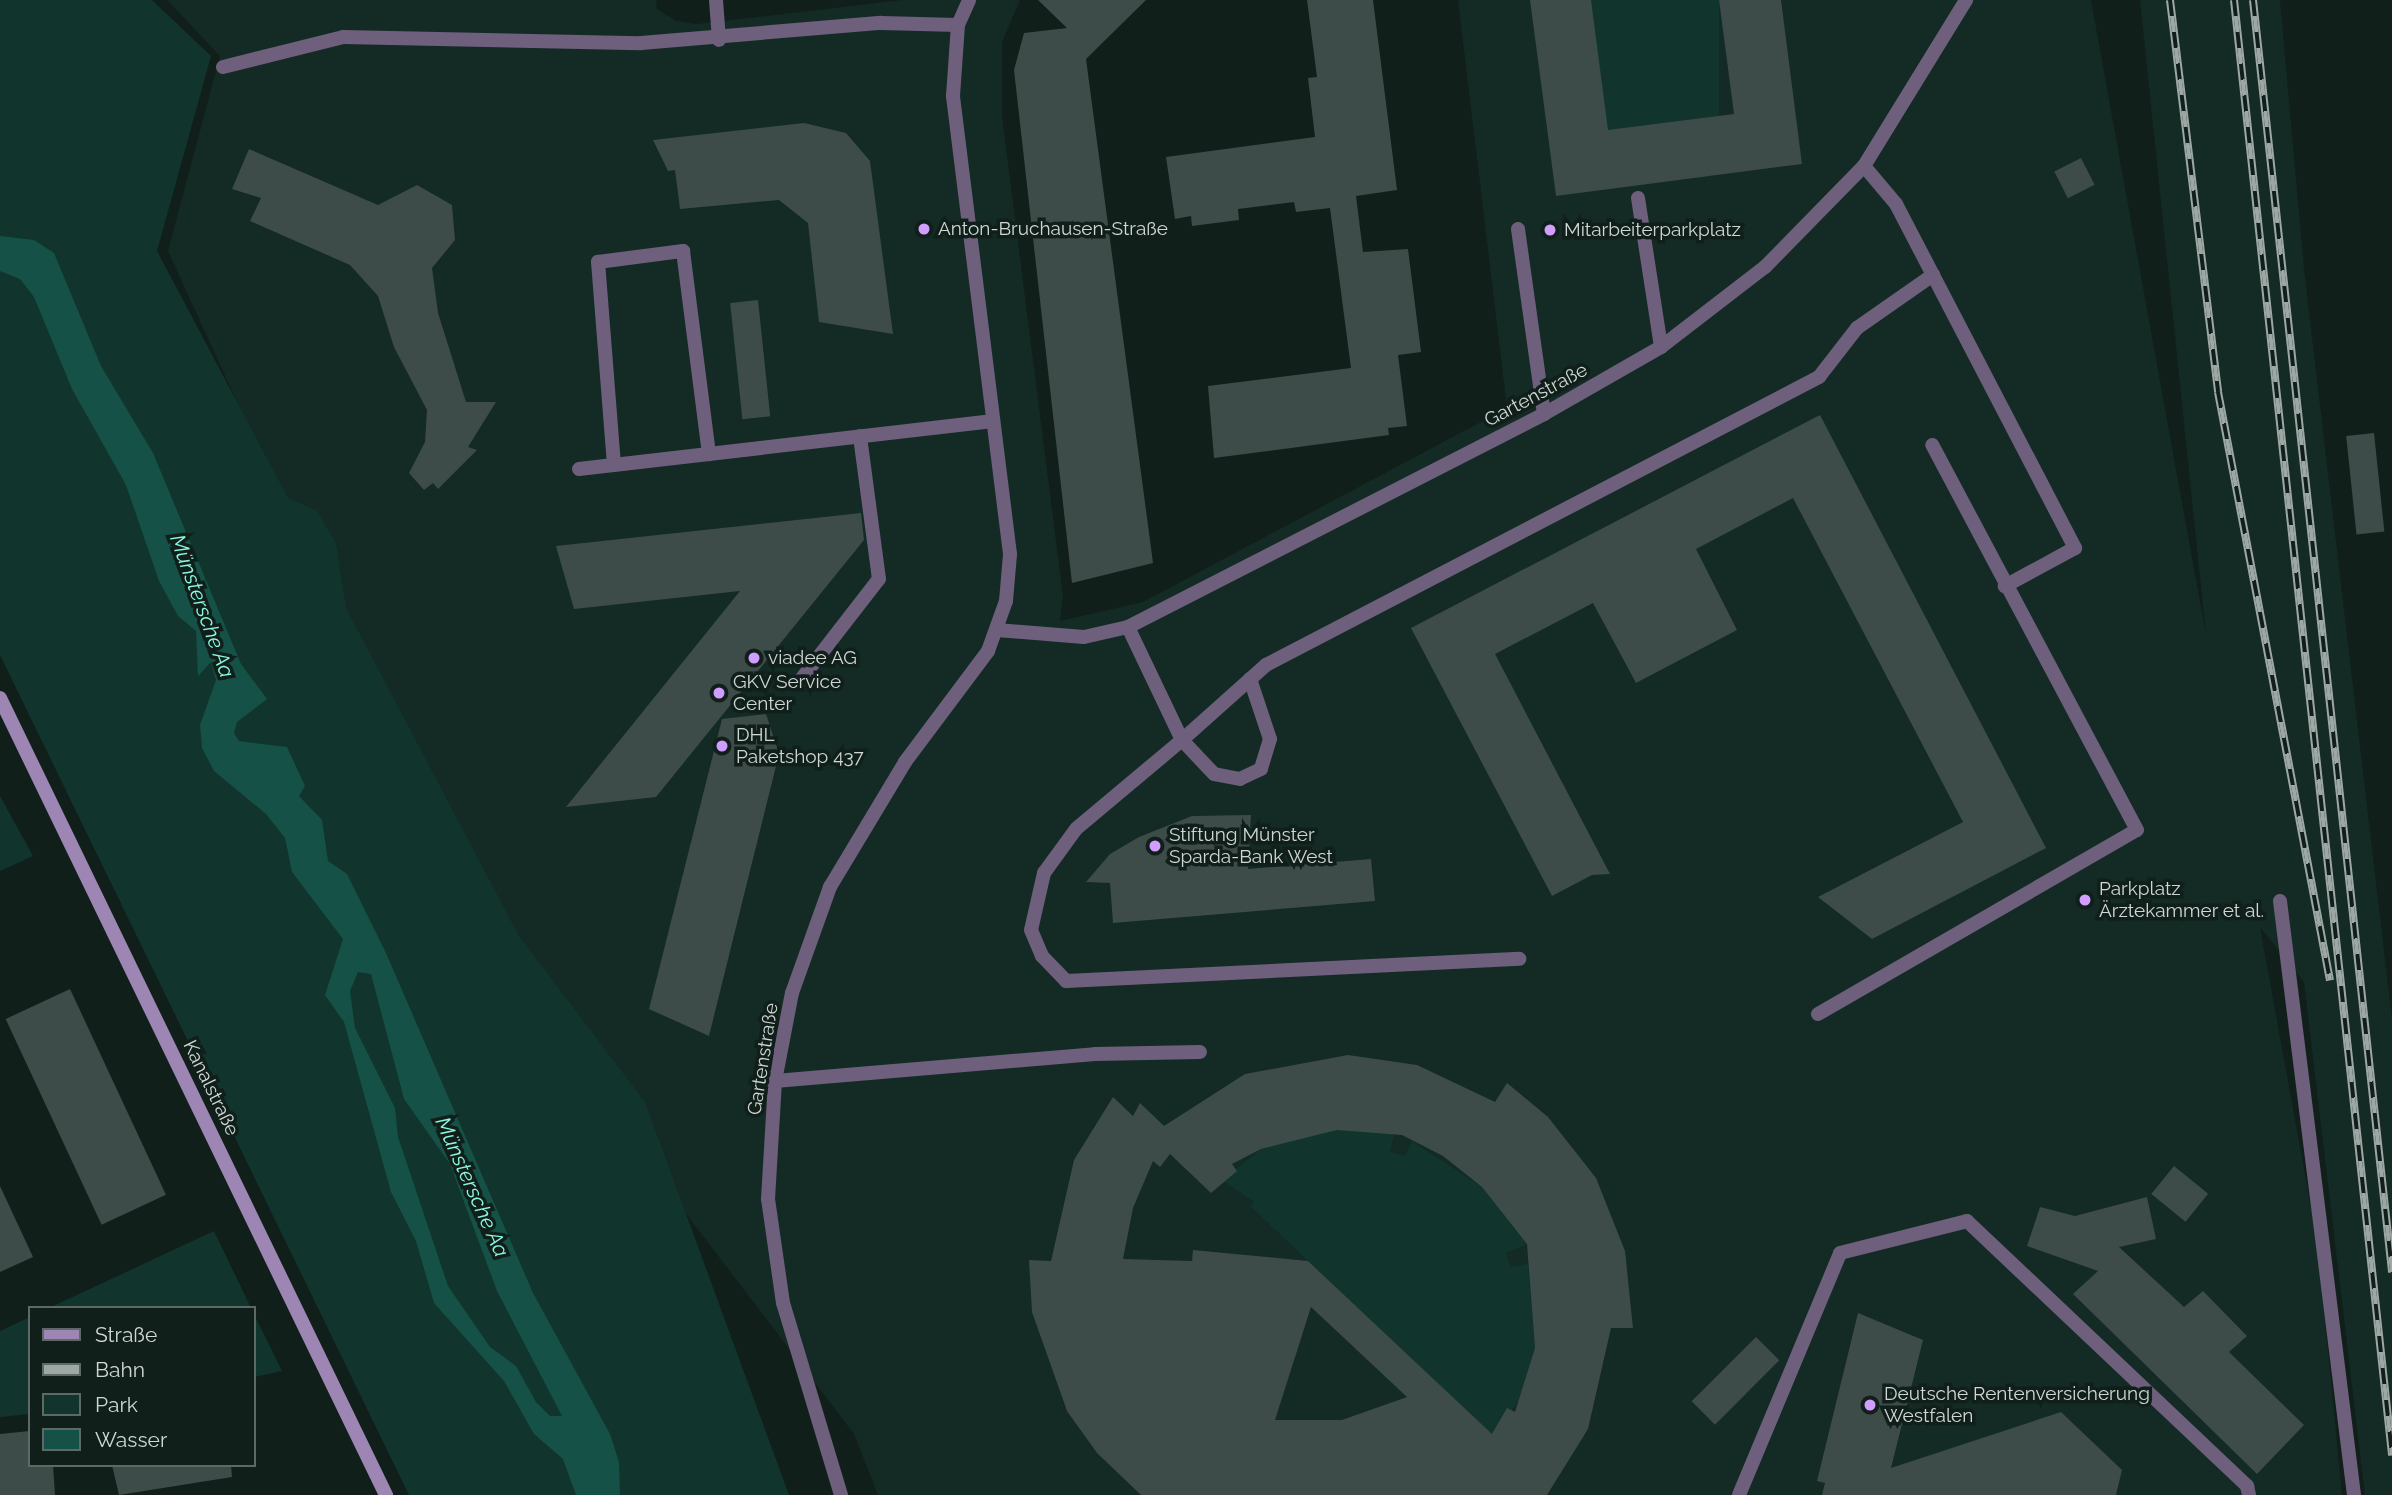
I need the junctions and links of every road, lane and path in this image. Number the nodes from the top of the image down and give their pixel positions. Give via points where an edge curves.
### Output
1 (716, 0) edge
2 (969, 0) edge
3 (1966, 0) edge
4 (958, 25) junction
5 (719, 40) junction
6 (223, 67) dead end
7 (1864, 166) junction
8 (1638, 198) dead end
9 (1518, 229) dead end
10 (1933, 275) junction
11 (1661, 346) junction
12 (1544, 414) junction
13 (993, 421) junction
14 (860, 436) junction
15 (1932, 445) dead end
16 (709, 454) junction
17 (614, 465) junction
18 (579, 469) dead end
19 (2005, 586) junction
20 (1128, 627) junction
21 (997, 630) junction
22 (1250, 679) junction
23 (799, 682) dead end
24 (0, 698) edge
25 (1182, 740) junction
26 (2280, 901) dead end
27 (1519, 959) dead end
28 (1818, 1014) dead end
29 (1200, 1052) dead end
30 (775, 1081) junction
31 (386, 1495) edge
32 (841, 1495) edge
33 (1739, 1495) edge
34 (2249, 1495) edge
35 (2354, 1495) edge

1 - 5 street
2 - 4 street
3 - 7 street, Gartenstraße
4 - 5 street via 881,23
4 - 13 street via 953,96
5 - 6 street via 487,44 343,37
7 - 10 street via 1896,204
7 - 11 street, Gartenstraße via 1765,267
8 - 11 street
9 - 12 street
10 - 19 street via 2075,548
10 - 22 street via 1857,328 1819,377 1266,665
11 - 12 street, Gartenstraße
12 - 20 street, Gartenstraße
13 - 14 street
13 - 21 street via 1010,554
14 - 16 street
14 - 23 street via 878,579
15 - 19 street
16 - 17 street
16 - 17 street via 683,251 598,262
17 - 18 street
19 - 28 street via 2137,831
20 - 21 street, Gartenstraße via 1084,637
20 - 25 street
21 - 30 street, Gartenstraße via 975,670 905,762 830,887 793,993
22 - 25 street
22 - 25 street via 1270,739 1261,769 1240,779 1214,774
24 - 31 main road, Kanalstraße
25 - 27 street via 1076,829 1044,873 1031,930 1042,956 1066,981
26 - 35 street
29 - 30 street via 1095,1054
30 - 32 street, Gartenstraße via 768,1199 783,1303
33 - 34 street via 1840,1253 1967,1221 2247,1486

